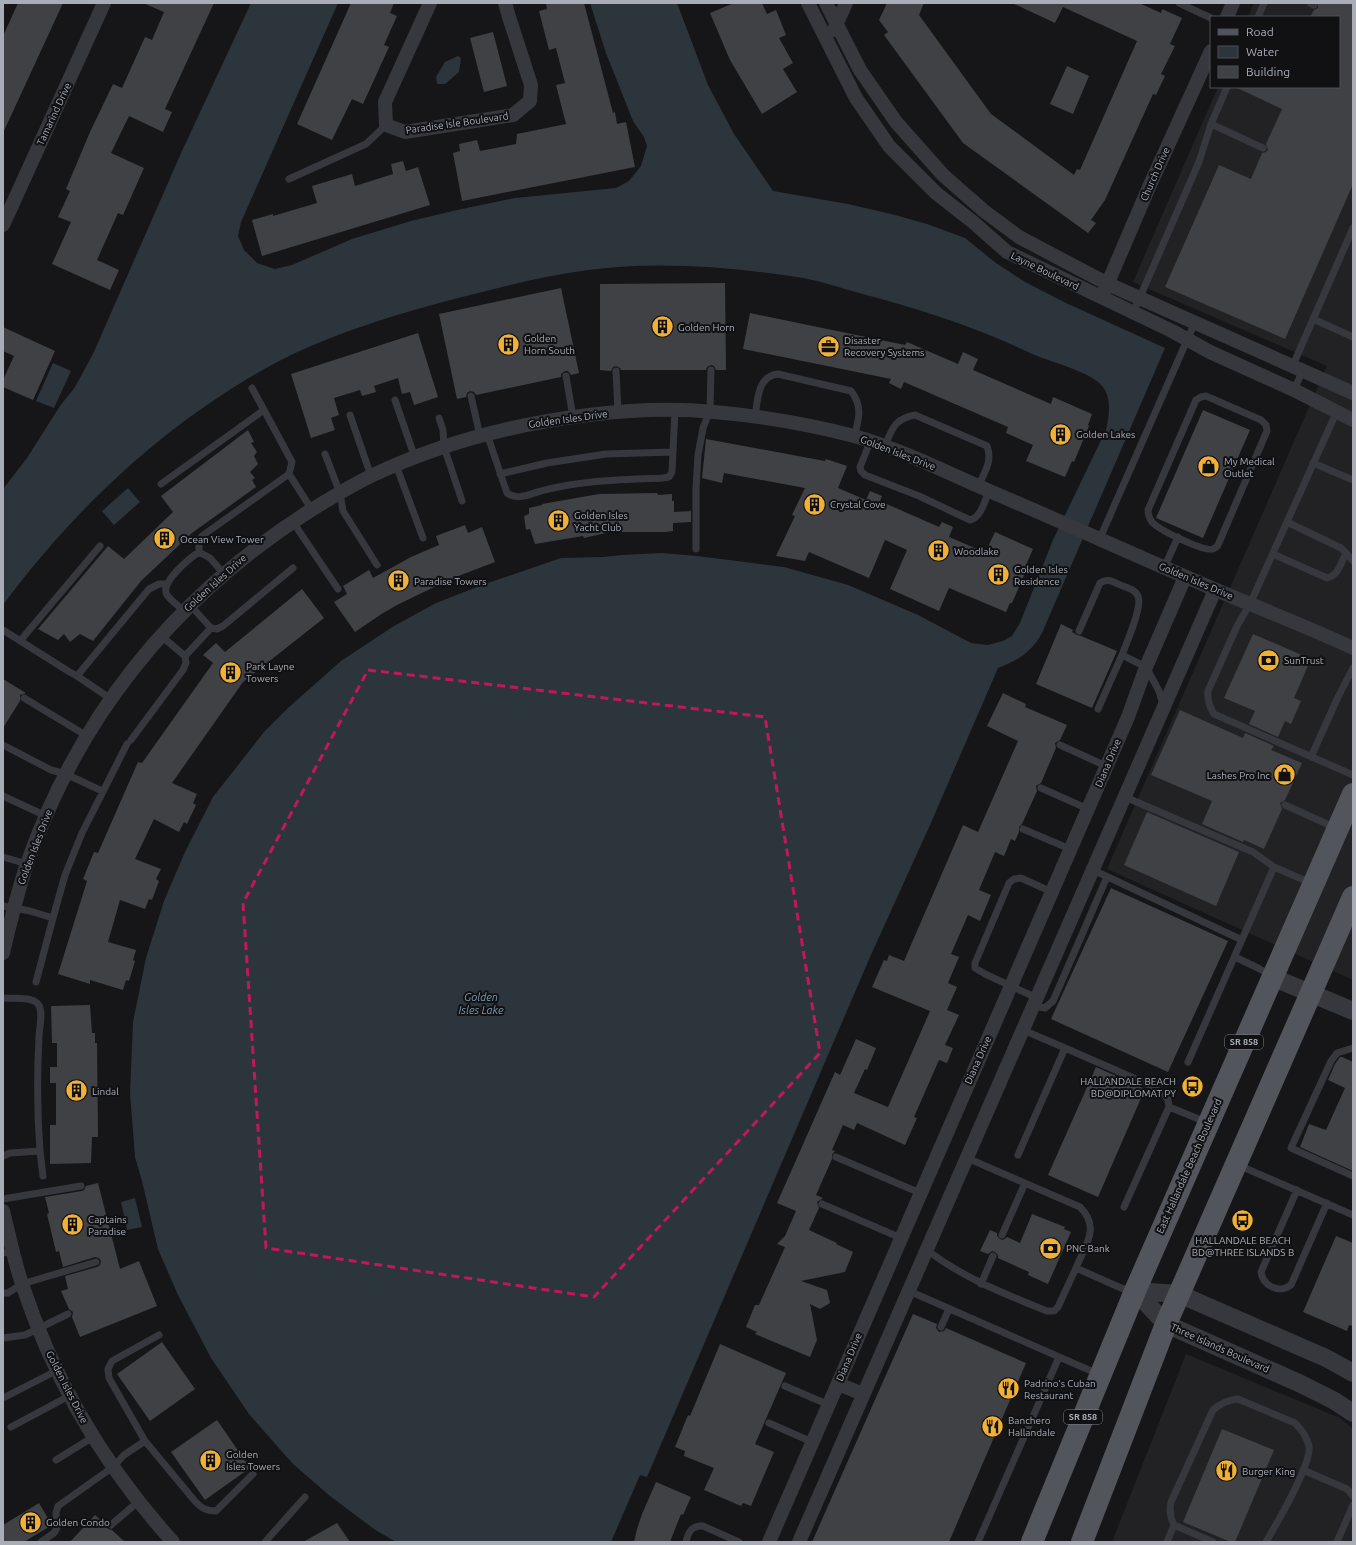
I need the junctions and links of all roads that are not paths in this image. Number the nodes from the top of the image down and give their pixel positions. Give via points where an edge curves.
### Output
1 (104, 3) edge
2 (430, 3) edge
3 (505, 3) edge
4 (808, 3) edge
5 (826, 3) edge
6 (846, 3) edge
7 (1179, 3) edge
8 (1233, 3) edge
9 (1264, 3) edge
10 (1227, 16) edge
11 (1258, 16) edge
12 (1210, 18) edge
13 (836, 25) junction
14 (827, 42) junction
15 (1210, 54) edge
16 (1227, 88) edge
17 (1211, 124) junction
18 (386, 125) junction
19 (1263, 148) dead end
20 (289, 179) dead end
21 (984, 211) junction
22 (973, 222) junction
23 (3, 225) edge
24 (1353, 228) edge
25 (1108, 284) junction
26 (1101, 298) junction
27 (1140, 298) junction
28 (1133, 313) junction
29 (1313, 319) junction
30 (1195, 322) junction
31 (1353, 337) edge
32 (1187, 340) junction
33 (1298, 368) junction
34 (616, 370) dead end
35 (711, 370) dead end
36 (566, 376) dead end
37 (252, 388) dead end
38 (1294, 390) junction
39 (1353, 393) edge
40 (471, 396) dead end
41 (395, 400) dead end
42 (264, 410) junction
43 (675, 410) junction
44 (710, 411) junction
45 (1337, 411) junction
46 (618, 412) junction
47 (350, 415) dead end
48 (755, 416) junction
49 (573, 417) junction
50 (439, 418) dead end
51 (1353, 420) edge
52 (484, 435) junction
53 (854, 436) junction
54 (870, 442) junction
55 (885, 446) junction
56 (444, 447) junction
57 (673, 452) junction
58 (325, 454) dead end
59 (415, 458) junction
60 (1314, 463) junction
61 (396, 465) junction
62 (290, 474) junction
63 (500, 474) junction
64 (370, 476) junction
65 (1353, 480) edge
66 (160, 484) dead end
67 (983, 489) junction
68 (340, 493) junction
69 (462, 501) dead end
70 (312, 510) junction
71 (293, 522) junction
72 (1287, 522) junction
73 (1095, 536) junction
74 (423, 538) dead end
75 (1178, 538) junction
76 (100, 546) dead end
77 (696, 549) dead end
78 (199, 552) junction
79 (1346, 553) junction
80 (1273, 554) junction
81 (1353, 561) edge
82 (377, 565) dead end
83 (292, 568) dead end
84 (1164, 568) junction
85 (224, 574) junction
86 (1185, 577) junction
87 (166, 584) junction
88 (338, 590) dead end
89 (1215, 590) junction
90 (1250, 604) junction
91 (187, 608) junction
92 (211, 628) junction
93 (3, 630) edge
94 (1079, 631) dead end
95 (160, 635) junction
96 (20, 641) junction
97 (1353, 648) edge
98 (1122, 655) junction
99 (185, 656) junction
100 (1146, 667) junction
101 (1353, 668) edge
102 (77, 676) junction
103 (24, 698) dead end
104 (111, 699) junction
105 (1164, 707) junction
106 (1098, 709) dead end
107 (87, 736) junction
108 (3, 745) edge
109 (1060, 745) dead end
110 (1311, 757) junction
111 (1106, 766) junction
112 (66, 774) junction
113 (1353, 775) edge
114 (1041, 788) dead end
115 (102, 791) junction
116 (1353, 794) edge
117 (3, 796) edge
118 (1125, 797) junction
119 (1285, 805) dead end
120 (1088, 809) junction
121 (46, 816) junction
122 (1338, 828) junction
123 (1023, 829) dead end
124 (1070, 849) junction
125 (3, 857) edge
126 (27, 864) junction
127 (1274, 867) junction
128 (1093, 870) junction
129 (1107, 877) junction
130 (1313, 884) junction
131 (1052, 892) junction
132 (1353, 897) edge
133 (8, 907) edge
134 (53, 918) junction
135 (1242, 940) junction
136 (3, 953) edge
137 (1235, 957) junction
138 (1272, 977) junction
139 (36, 982) dead end
140 (1011, 986) junction
141 (1311, 992) junction
142 (3, 998) edge
143 (1035, 1002) junction
144 (1353, 1011) edge
145 (1023, 1030) junction
146 (1065, 1048) junction
147 (1353, 1048) edge
148 (1188, 1062) dead end
149 (1169, 1107) junction
150 (1208, 1124) junction
151 (40, 1150) junction
152 (1018, 1155) dead end
153 (3, 1156) edge
154 (836, 1157) dead end
155 (967, 1158) junction
156 (1236, 1164) junction
157 (43, 1176) dead end
158 (1353, 1176) edge
159 (1025, 1183) junction
160 (81, 1186) dead end
161 (1297, 1190) junction
162 (920, 1193) junction
163 (3, 1199) edge
164 (1327, 1203) junction
165 (822, 1204) dead end
166 (1124, 1207) dead end
167 (3, 1211) edge
168 (1353, 1215) edge
169 (1002, 1235) dead end
170 (901, 1238) junction
171 (927, 1250) junction
172 (8, 1253) edge
173 (993, 1256) dead end
174 (96, 1262) dead end
175 (1076, 1268) junction
176 (22, 1284) junction
177 (981, 1284) junction
178 (909, 1291) junction
179 (1135, 1291) junction
180 (3, 1293) edge
181 (1179, 1294) junction
182 (949, 1309) junction
183 (68, 1314) dead end
184 (1166, 1324) junction
185 (941, 1327) dead end
186 (38, 1329) junction
187 (159, 1335) dead end
188 (3, 1338) edge
189 (1059, 1357) junction
190 (56, 1371) junction
191 (1353, 1373) edge
192 (1100, 1375) junction
193 (838, 1384) junction
194 (785, 1386) dead end
195 (863, 1394) junction
196 (69, 1396) junction
197 (3, 1398) edge
198 (829, 1405) junction
199 (1353, 1413) edge
200 (769, 1423) dead end
201 (11, 1427) dead end
202 (93, 1437) junction
203 (145, 1440) junction
204 (812, 1442) junction
205 (56, 1460) dead end
206 (113, 1467) junction
207 (1303, 1470) junction
208 (253, 1474) dead end
209 (1353, 1496) edge
210 (305, 1497) dead end
211 (139, 1501) junction
212 (1353, 1505) edge
213 (110, 1525) dead end
214 (1174, 1525) junction
215 (41, 1542) edge
216 (173, 1542) edge
217 (265, 1542) edge
218 (686, 1542) edge
219 (739, 1542) edge
220 (769, 1542) edge
221 (799, 1542) edge
222 (978, 1542) edge
223 (1032, 1542) edge
224 (1082, 1542) edge
225 (1167, 1542) edge
226 (1213, 1542) edge
227 (1266, 1542) edge
228 (1337, 1542) edge

1 - 23 street, Tamarind Drive
2 - 18 street via 385,102
3 - 18 street, Paradise Isle Boulevard via 531,85 530,101 513,115 405,132
4 - 14 street, Layne Boulevard
5 - 13 street, Layne Boulevard
6 - 13 street
7 - 12 lane
8 - 10 street
9 - 11 lane
13 - 14 street
13 - 21 street, Layne Boulevard via 860,70 896,122 943,175
14 - 22 street, Layne Boulevard via 856,98 889,146 936,193
15 - 25 street, Church Drive
16 - 17 lane
17 - 19 lane
17 - 27 lane via 1199,162
18 - 20 lane via 366,144
21 - 22 street
21 - 25 street, Layne Boulevard via 1019,237
22 - 26 street, Layne Boulevard via 1007,252
24 - 29 lane
25 - 26 street, Church Drive
25 - 27 street, Layne Boulevard
26 - 28 street, Layne Boulevard
27 - 28 lane
27 - 30 street, Layne Boulevard
28 - 32 street, Layne Boulevard
29 - 31 lane
29 - 33 lane
30 - 32 lane
30 - 33 street, Layne Boulevard
32 - 38 street, Layne Boulevard
32 - 73 lane
33 - 38 lane
33 - 39 street, Layne Boulevard
34 - 46 lane
35 - 44 lane
36 - 49 lane
37 - 42 lane
38 - 45 street, Layne Boulevard
40 - 52 lane
41 - 59 lane
42 - 62 lane via 292,462
42 - 66 lane
43 - 44 street, Golden Isles Drive
43 - 46 street, Golden Isles Drive
43 - 57 lane
44 - 48 street, Golden Isles Drive
44 - 77 lane via 703,428 698,455
45 - 51 street, Layne Boulevard
45 - 60 lane
46 - 49 street, Golden Isles Drive
47 - 64 lane
48 - 53 street, Golden Isles Drive
48 - 53 lane via 759,390 766,379 778,374 851,391 859,406
49 - 52 street, Golden Isles Drive via 527,424
50 - 56 lane
52 - 56 street, Golden Isles Drive
52 - 63 lane
53 - 54 street, Golden Isles Drive
54 - 55 street, Golden Isles Drive
54 - 67 lane via 860,467 865,475 970,520 978,516
55 - 67 street, Golden Isles Drive
55 - 67 lane via 897,422 915,415 987,446 990,454
56 - 59 street, Golden Isles Drive
56 - 69 lane
57 - 63 lane via 606,454 547,463
57 - 63 lane via 672,472 669,477 604,480 517,497 507,493
58 - 68 lane
59 - 61 street, Golden Isles Drive
60 - 65 lane
60 - 72 lane
61 - 64 street, Golden Isles Drive
61 - 74 lane
62 - 70 lane
62 - 78 lane via 202,536
64 - 68 street, Golden Isles Drive
67 - 73 street, Golden Isles Drive
68 - 70 street, Golden Isles Drive
68 - 82 lane via 343,511
70 - 71 street, Golden Isles Drive
71 - 85 street, Golden Isles Drive
71 - 88 lane
72 - 79 lane via 1341,548
72 - 80 lane
73 - 84 street, Golden Isles Drive
75 - 75 lane via 1165,532 1152,521 1148,510 1196,400 1206,396 1261,420 1267,431 1218,545 1213,549 1205,549
75 - 84 lane
76 - 96 lane
78 - 85 lane via 210,558
78 - 87 lane
79 - 80 lane via 1337,573 1327,578
79 - 81 lane
80 - 90 lane
83 - 92 lane via 223,626
84 - 86 street, Golden Isles Drive
85 - 91 street, Golden Isles Drive
86 - 89 street, Golden Isles Drive
86 - 100 street, Diana Drive
87 - 91 lane via 167,595
87 - 102 lane via 149,589
89 - 90 street, Golden Isles Drive
89 - 105 street
90 - 97 street, Golden Isles Drive
90 - 110 lane via 1236,626 1208,691 1209,707 1214,714
91 - 92 lane
91 - 95 street, Golden Isles Drive
92 - 99 lane
93 - 96 lane
94 - 98 lane via 1100,582 1110,580 1134,590 1140,600
95 - 99 lane
95 - 104 street, Golden Isles Drive
96 - 102 lane
98 - 100 lane
98 - 106 lane
99 - 115 lane via 183,670 129,742
100 - 105 lane via 1159,690
100 - 111 street, Diana Drive via 1128,717
101 - 110 lane
102 - 104 lane
103 - 107 lane
104 - 107 street, Golden Isles Drive
105 - 118 street
107 - 112 street, Golden Isles Drive
108 - 112 lane via 51,770
109 - 111 lane
110 - 113 lane
111 - 120 street, Diana Drive
112 - 115 lane
112 - 121 street, Golden Isles Drive
114 - 120 lane
115 - 134 lane via 65,876
116 - 122 main road, East Hallandale Beach Boulevard / SR 858
117 - 121 lane
118 - 127 lane via 1253,852
118 - 128 street
119 - 122 lane
120 - 124 street, Diana Drive
121 - 126 street, Golden Isles Drive
122 - 130 main road, East Hallandale Beach Boulevard / SR 858
123 - 124 lane
124 - 131 street, Diana Drive
125 - 126 lane
126 - 133 street, Golden Isles Drive
127 - 130 lane
127 - 135 lane
128 - 129 lane
128 - 143 street
129 - 135 lane
129 - 143 lane via 1053,1001 1045,1008
130 - 138 main road, East Hallandale Beach Boulevard / SR 858
131 - 140 street, Diana Drive
131 - 140 lane via 1021,878 1014,879 1009,884 975,968
132 - 141 main road
133 - 134 lane
133 - 136 street, Golden Isles Drive
134 - 139 lane
135 - 137 lane
137 - 138 lane
137 - 148 lane
138 - 141 street
138 - 150 main road, East Hallandale Beach Boulevard / SR 858
140 - 143 lane
140 - 162 street, Diana Drive
141 - 144 street
141 - 156 main road
142 - 151 lane via 31,1000 37,1003 40,1009 37,1112
143 - 145 street
145 - 146 lane
145 - 155 street
146 - 149 lane via 1145,1083 1164,1094
146 - 152 lane
147 - 158 lane via 1337,1053 1331,1061 1291,1148
149 - 150 lane
149 - 166 lane
150 - 179 main road, East Hallandale Beach Boulevard / SR 858
151 - 153 lane
151 - 157 lane
154 - 162 lane
155 - 159 lane
155 - 171 street
156 - 161 lane
156 - 181 main road
159 - 169 lane
159 - 175 lane via 1080,1207 1087,1214 1091,1232
160 - 163 lane
161 - 164 lane
161 - 164 lane via 1261,1272 1262,1279 1267,1284 1279,1289 1286,1289 1291,1285
162 - 170 street, Diana Drive
164 - 168 lane
165 - 170 lane
167 - 172 street, Golden Isles Drive
170 - 193 street, Diana Drive
171 - 177 lane via 945,1264
171 - 178 street
172 - 176 street, Golden Isles Drive
173 - 177 lane
174 - 176 lane
175 - 177 lane via 1058,1308 1054,1311 1046,1312
175 - 179 lane via 1121,1288
176 - 180 lane via 8,1293
176 - 186 street, Golden Isles Drive
178 - 182 lane
178 - 195 street
179 - 181 street
179 - 184 street, Three Islands Boulevard
179 - 192 main road, East Hallandale Beach Boulevard / SR 858
181 - 184 main road
181 - 191 street via 1326,1358
182 - 185 lane
182 - 189 lane
183 - 186 lane
184 - 199 street, Three Islands Boulevard via 1301,1384
184 - 224 main road
186 - 188 lane via 25,1335
186 - 190 street, Golden Isles Drive
187 - 203 lane via 112,1361 108,1369 109,1378
189 - 192 lane
189 - 222 lane
190 - 196 street, Golden Isles Drive
190 - 197 lane
192 - 223 main road, East Hallandale Beach Boulevard / SR 858
193 - 195 street
193 - 198 street, Diana Drive
194 - 198 lane
195 - 221 street
196 - 201 lane
196 - 202 street, Golden Isles Drive
198 - 204 street, Diana Drive
200 - 204 lane
202 - 205 lane
202 - 206 street, Golden Isles Drive
203 - 206 lane via 124,1455
203 - 208 lane via 200,1507 208,1511 216,1511
204 - 220 street, Diana Drive
206 - 211 street, Golden Isles Drive
206 - 215 lane via 58,1506 57,1528
207 - 209 lane via 1347,1489
207 - 214 lane via 1310,1447 1301,1428 1295,1423 1238,1399 1231,1399 1213,1410 1171,1502 1170,1518
207 - 227 lane
210 - 217 lane
211 - 213 lane
211 - 216 street, Golden Isles Drive
212 - 228 lane
214 - 225 lane
214 - 226 lane
218 - 219 lane via 691,1529 703,1526

